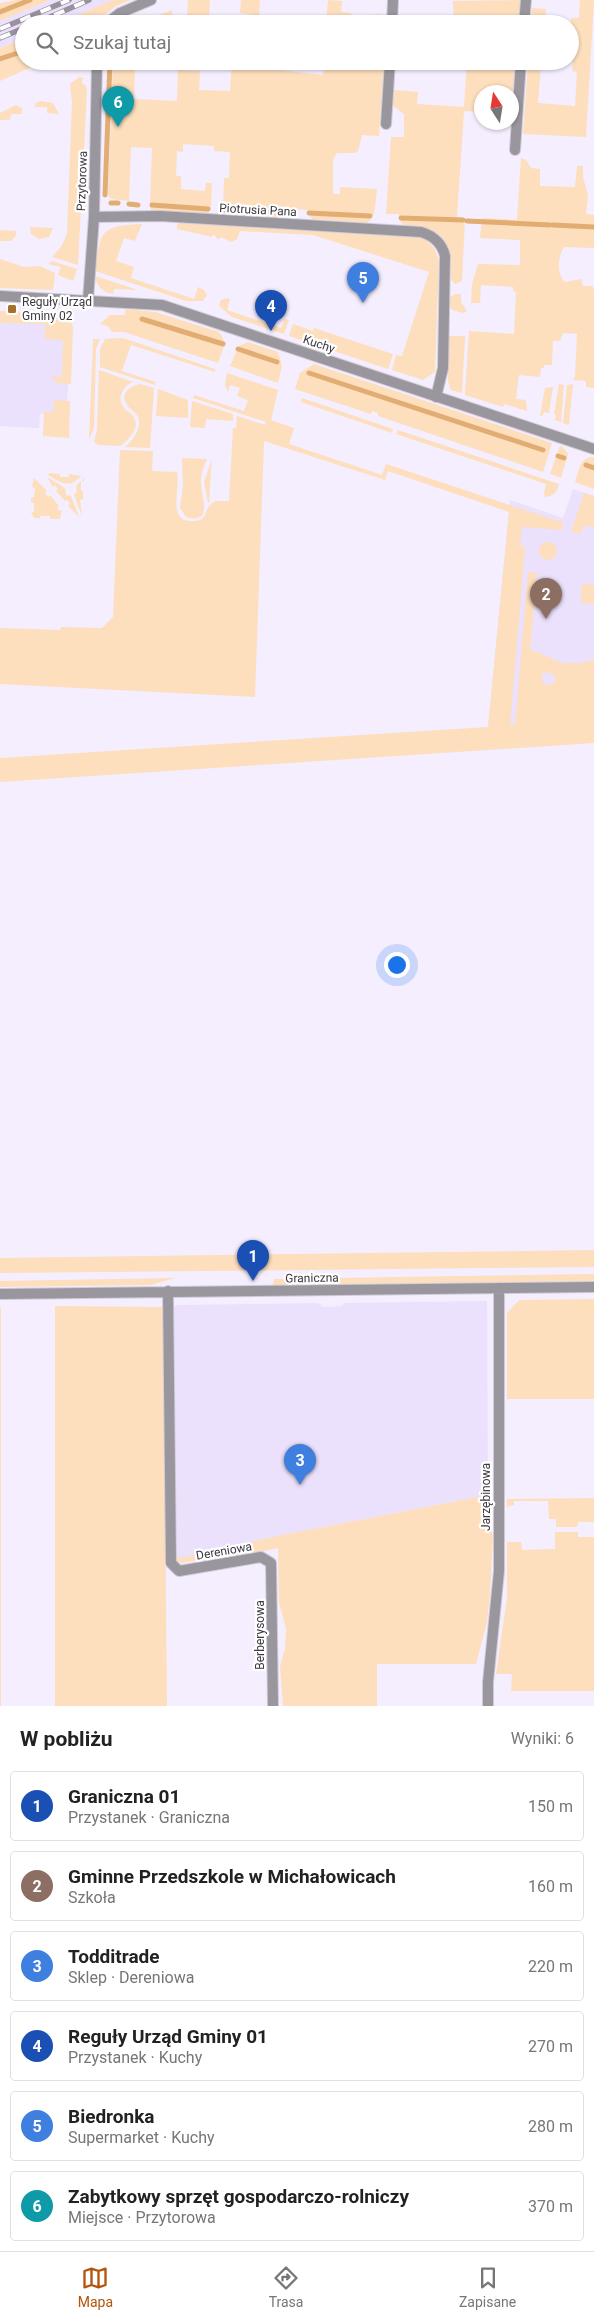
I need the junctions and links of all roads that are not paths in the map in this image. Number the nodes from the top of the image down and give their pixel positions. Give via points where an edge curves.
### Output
1 (151, 0) edge
2 (393, 0) edge
3 (526, 0) edge
4 (117, 15) edge
5 (392, 15) edge
6 (525, 15) edge
7 (97, 70) edge
8 (389, 70) edge
9 (520, 70) edge
10 (386, 124) dead end
11 (515, 150) dead end
12 (94, 217) junction
13 (0, 296) edge
14 (88, 300) junction
15 (436, 397) junction
16 (594, 449) edge
17 (594, 1287) edge
18 (499, 1288) junction
19 (168, 1291) junction
20 (0, 1294) edge
21 (271, 1564) joint
22 (272, 1706) edge
23 (488, 1706) edge

1 - 4 street
2 - 5 street
3 - 6 street
7 - 12 street, Przytorowa
8 - 10 street
9 - 11 street
12 - 14 street, Przytorowa
12 - 15 street, Piotrusia Pana via 160,216 421,232 438,240 445,256 442,368
13 - 14 street, Kuchy
14 - 15 street, Kuchy via 162,305
15 - 16 street, Kuchy
17 - 18 street, Graniczna
18 - 19 street, Graniczna
18 - 23 street, Jarzębinowa via 498,1571
19 - 20 street, Graniczna
19 - 21 street, Dereniowa via 173,1566 179,1571 261,1558
21 - 22 street, Berberysowa

